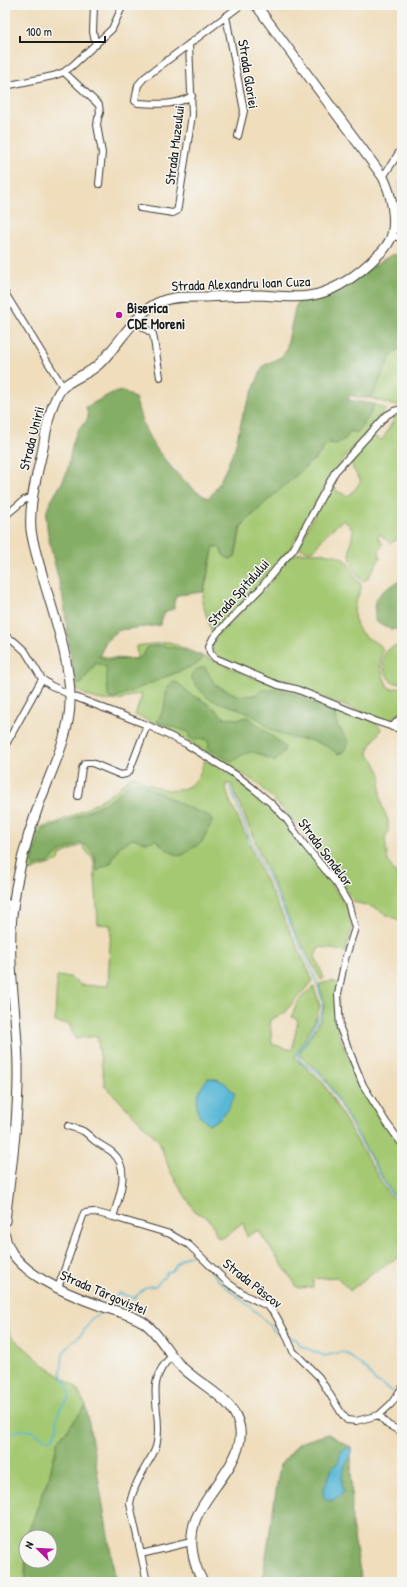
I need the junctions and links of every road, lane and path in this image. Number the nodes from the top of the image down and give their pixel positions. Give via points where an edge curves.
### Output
1 (94, 5) edge
2 (123, 5) edge
3 (241, 5) edge
4 (256, 5) edge
5 (226, 16) junction
6 (189, 44) junction
7 (96, 45) junction
8 (64, 72) junction
9 (5, 86) edge
10 (192, 96) junction
11 (238, 136) dead end
12 (402, 148) edge
13 (383, 177) junction
14 (99, 184) dead end
15 (140, 208) dead end
16 (392, 236) junction
17 (402, 238) edge
18 (5, 293) edge
19 (136, 322) junction
20 (160, 377) dead end
21 (62, 387) junction
22 (402, 409) edge
23 (33, 497) junction
24 (5, 516) edge
25 (6, 637) edge
26 (42, 679) junction
27 (70, 695) junction
28 (402, 716) edge
29 (147, 725) junction
30 (392, 727) junction
31 (402, 730) edge
32 (5, 746) edge
33 (78, 796) dead end
34 (5, 901) edge
35 (10, 912) edge
36 (8, 939) edge
37 (68, 1126) dead end
38 (402, 1144) edge
39 (113, 1217) junction
40 (5, 1222) edge
41 (5, 1237) edge
42 (58, 1288) junction
43 (172, 1356) junction
44 (402, 1388) edge
45 (379, 1415) junction
46 (402, 1432) edge
47 (191, 1542) junction
48 (141, 1554) junction
49 (147, 1582) edge
50 (203, 1582) edge

1 - 7 street via 93,32
2 - 7 street via 114,26
3 - 5 street
4 - 13 main road
5 - 6 street
5 - 11 street, Strada Gloriei via 244,111
6 - 10 street, Strada Muzeului
6 - 10 street via 144,78 138,85 135,101 167,104 177,103
7 - 8 street
8 - 9 street via 39,80
8 - 14 street via 99,105 97,125 102,153
10 - 15 street, Strada Muzeului via 191,131 177,210 166,213
12 - 13 street
13 - 16 main road via 392,203
16 - 17 street
16 - 19 main road, Strada Alexandru Ioan Cuza via 383,250 368,264 329,290 298,297 246,295 168,299 156,303
18 - 21 street
19 - 20 street via 153,334
19 - 21 main road, Strada Alexandru Ioan Cuza via 99,364
21 - 23 main road, Strada Unirii via 48,423
22 - 30 street, Strada Spitalului via 387,415 335,472 293,550 264,585 218,632 210,646 212,656 225,662 278,685
23 - 24 street via 24,500
23 - 27 main road, Strada Unirii via 32,536 60,639
25 - 26 street via 25,651
26 - 27 street, Strada Sondelor
26 - 32 street
27 - 29 street, Strada Sondelor
27 - 35 main road via 67,726 25,847
28 - 30 street
29 - 33 street via 129,772 121,775 92,763 85,763
29 - 38 street, Strada Sondelor via 197,750 236,775 272,804 337,884 348,903 355,928 338,994 340,1028 363,1085
30 - 31 street, Strada Spitalului
34 - 35 street
35 - 36 main road
36 - 40 main road via 18,1077 16,1137
37 - 39 street via 82,1131 107,1148 121,1163 121,1191
39 - 42 street, Strada Pâscov via 94,1212 84,1213
39 - 45 street, Strada Pâscov via 182,1239 228,1283 276,1314 293,1351 319,1377 347,1420 356,1421
41 - 42 main road, Strada Târgoviștei via 10,1251 20,1262 33,1274
42 - 43 main road, Strada Târgoviștei via 141,1320
43 - 47 main road, Strada Târgoviștei via 190,1374 226,1402 239,1428 239,1443 234,1458 197,1515 192,1528
43 - 48 street via 156,1378 156,1447 131,1497 131,1512
44 - 45 street via 392,1404
45 - 46 street via 388,1425
47 - 48 street
47 - 50 main road, Strada Târgoviștei via 194,1561
48 - 49 street

